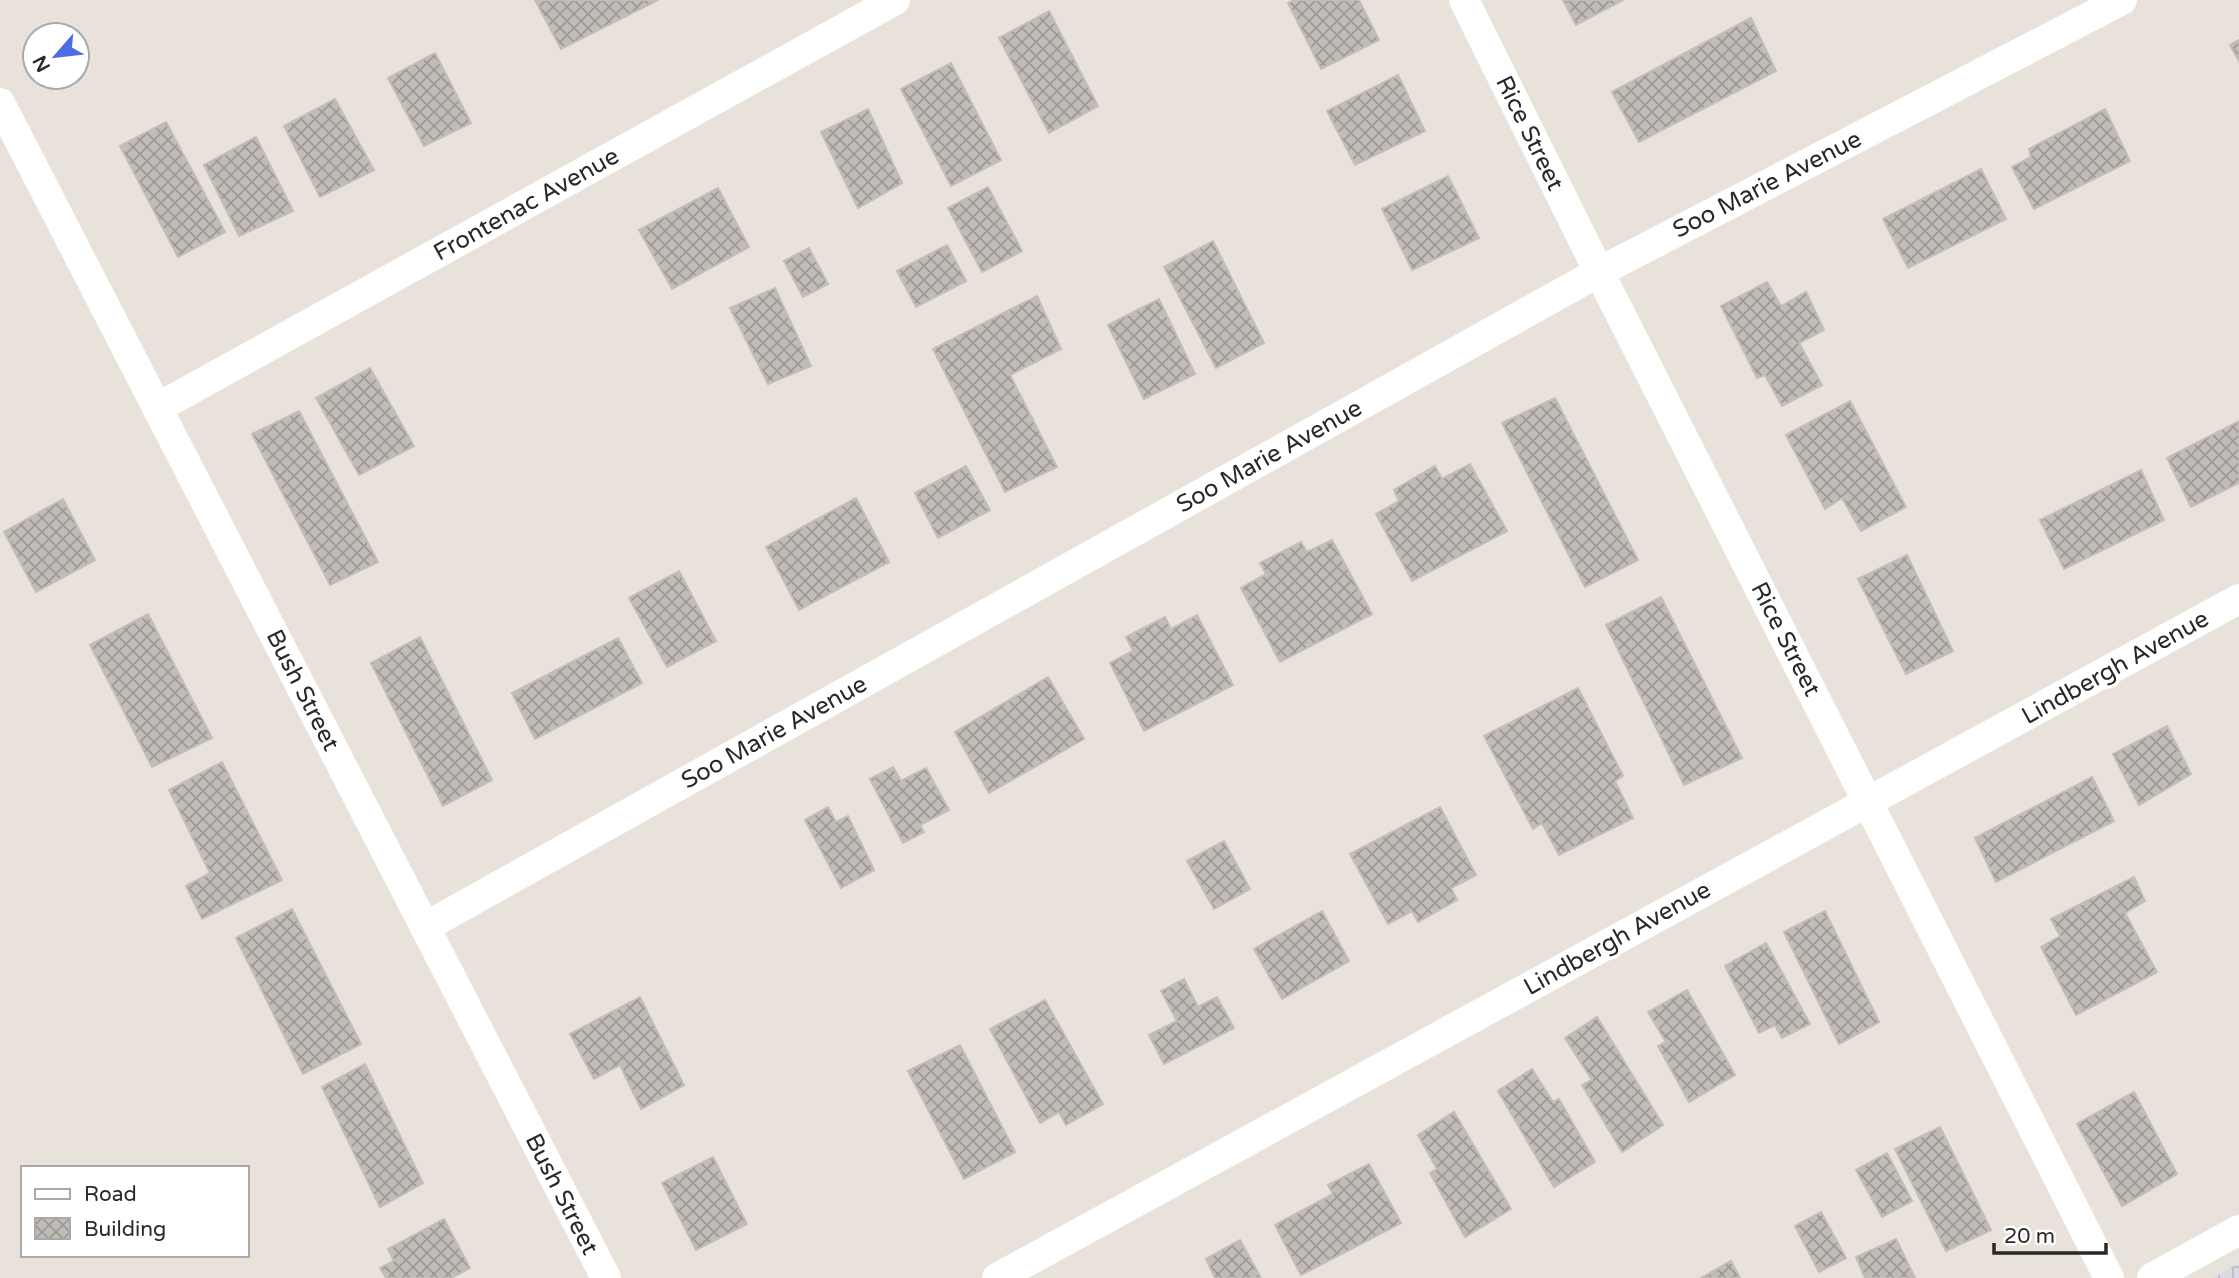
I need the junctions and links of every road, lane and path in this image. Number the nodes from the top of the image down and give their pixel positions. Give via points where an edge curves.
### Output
1 (895, 0) edge
2 (1464, 0) edge
3 (2122, 0) edge
4 (0, 103) edge
5 (1599, 272) junction
6 (157, 408) junction
7 (2239, 599) edge
8 (1868, 801) junction
9 (425, 927) junction
10 (2239, 1230) edge
11 (606, 1278) edge
12 (996, 1278) edge
13 (2109, 1278) edge
14 (2152, 1278) edge

1 - 6 street, Frontenac Avenue
2 - 5 street, Rice Street
3 - 5 street, Soo Marie Avenue
4 - 6 street, Bush Street
5 - 8 street, Rice Street
5 - 9 street, Soo Marie Avenue
6 - 9 street, Bush Street
7 - 8 street, Lindbergh Avenue
8 - 12 street, Lindbergh Avenue
8 - 13 street, Rice Street
9 - 11 street, Bush Street
10 - 14 street

